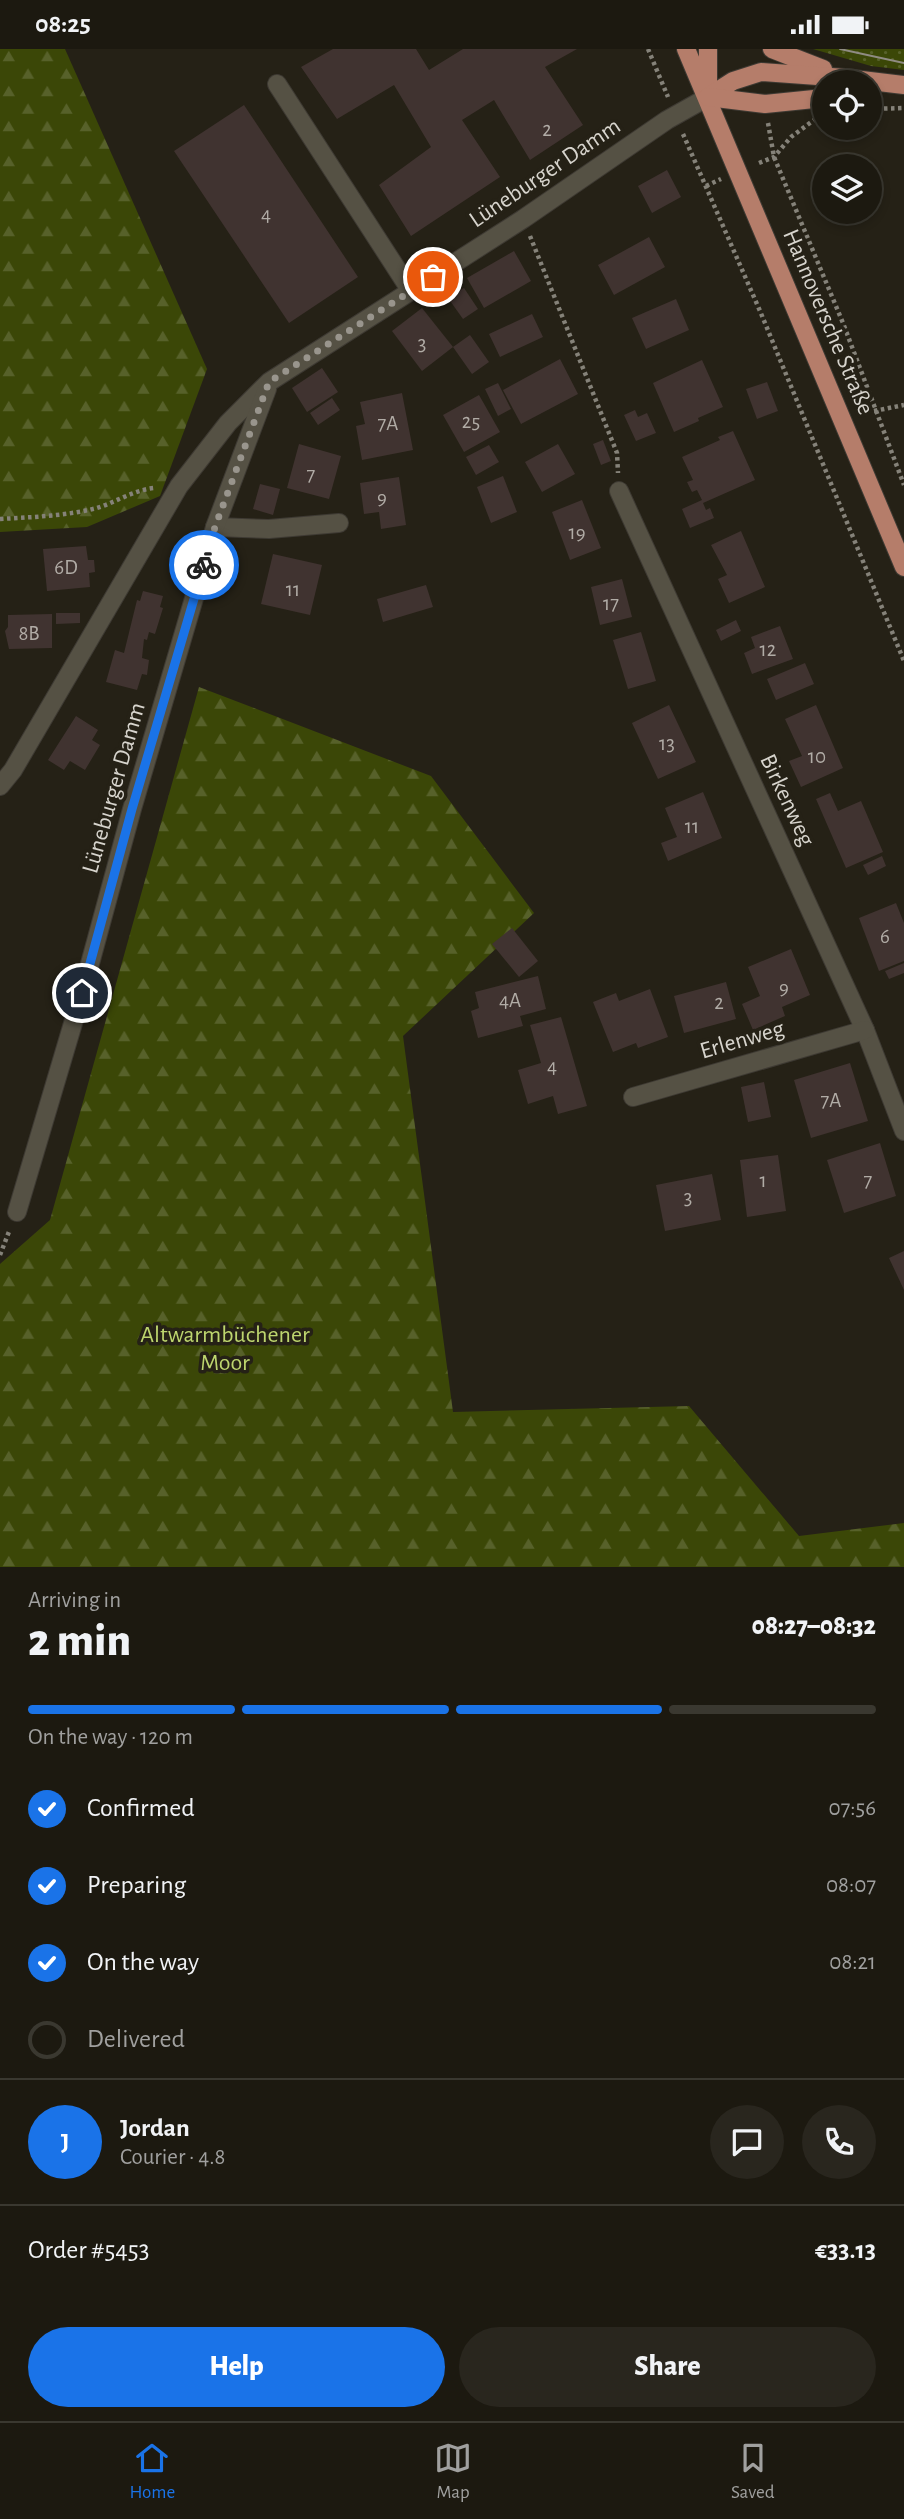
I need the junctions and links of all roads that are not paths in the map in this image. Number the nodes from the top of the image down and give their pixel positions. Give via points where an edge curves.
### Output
1 (686, 49) edge
2 (708, 49) edge
3 (772, 49) edge
4 (825, 70) edge
5 (812, 76) edge
6 (882, 84) edge
7 (277, 85) dead end
8 (904, 87) edge
9 (882, 91) edge
10 (708, 97) junction
11 (812, 99) edge
12 (411, 291) junction
13 (269, 382) junction
14 (619, 491) road end
15 (339, 523) dead end
16 (215, 527) junction
17 (904, 566) edge
18 (0, 786) edge
19 (865, 1030) junction
20 (633, 1097) dead end
21 (904, 1131) edge
22 (17, 1212) road end

1 - 10 main road, Hannoversche Straße
2 - 10 main road, Hannoversche Straße
3 - 4 main road
5 - 10 main road via 761,72 733,81
6 - 8 main road
7 - 12 street
8 - 9 main road
10 - 11 main road via 765,104
10 - 12 street, Lüneburger Damm
10 - 17 main road, Hannoversche Straße
12 - 13 street, Lüneburger Damm
13 - 16 street, Lüneburger Damm
13 - 18 street, Lüneburger Damm via 228,423 179,486
14 - 19 street, Birkenweg
15 - 16 street via 269,529
16 - 22 street, Lüneburger Damm
19 - 20 street, Erlenweg
19 - 21 street, Birkenweg

